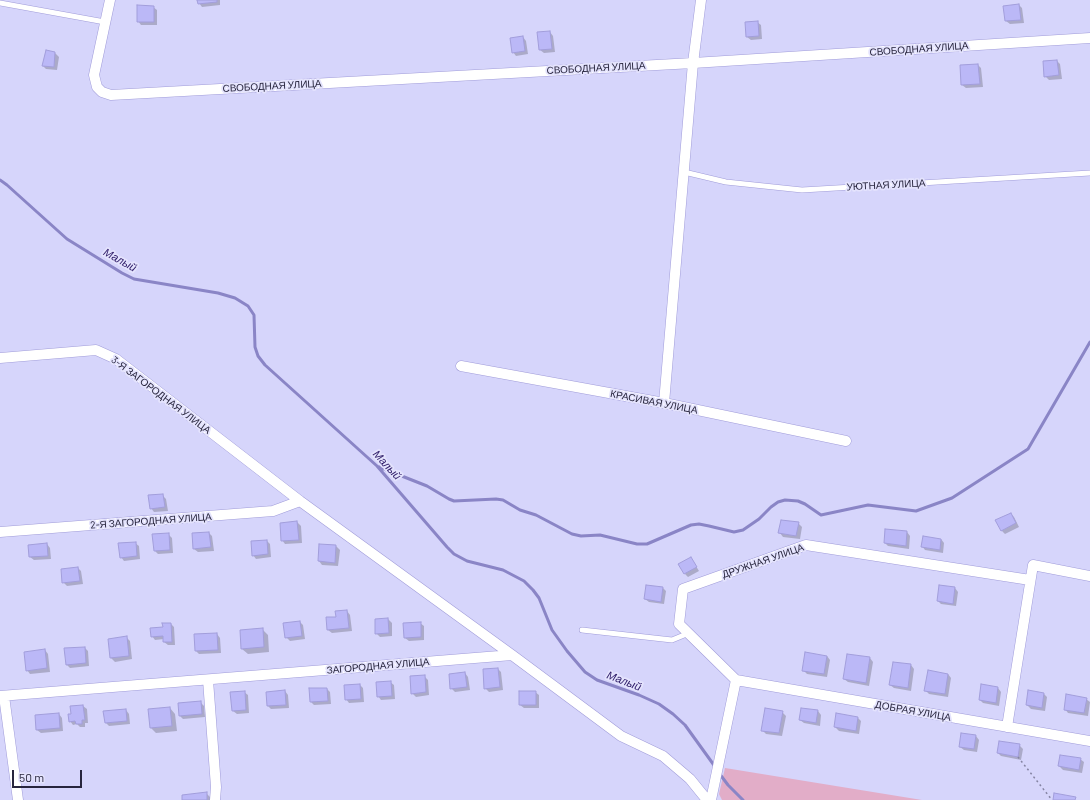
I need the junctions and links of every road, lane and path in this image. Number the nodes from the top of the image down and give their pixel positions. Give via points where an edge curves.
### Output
1 (110, 0) edge
2 (702, 0) edge
3 (0, 3) edge
4 (105, 22) junction
5 (1090, 38) edge
6 (694, 63) junction
7 (684, 172) junction
8 (1090, 173) edge
9 (0, 358) edge
10 (462, 366) dead end
11 (664, 403) junction
12 (846, 441) dead end
13 (300, 501) junction
14 (0, 532) edge
15 (1090, 576) edge
16 (1030, 580) junction
17 (582, 630) dead end
18 (689, 633) junction
19 (512, 655) junction
20 (208, 680) junction
21 (736, 680) junction
22 (2, 696) edge
23 (1007, 727) junction
24 (1090, 741) edge
25 (1018, 757) dead end
26 (18, 800) edge
27 (215, 800) edge
28 (707, 800) edge
29 (711, 800) edge
30 (1052, 800) edge

1 - 4 street
2 - 6 street
3 - 4 lane
4 - 6 street, СВОБОДНАЯ УЛИЦА via 94,75 97,87 111,95
5 - 6 street, СВОБОДНАЯ УЛИЦА
6 - 7 street
7 - 8 lane, УЮТНАЯ УЛИЦА via 726,182 802,190
7 - 11 street
9 - 13 street, 3-Я ЗАГОРОДНАЯ УЛИЦА via 96,350 116,359
10 - 11 street, КРАСИВАЯ УЛИЦА
11 - 12 street, КРАСИВАЯ УЛИЦА
13 - 14 street, 2-Я ЗАГОРОДНАЯ УЛИЦА via 273,512
13 - 19 street, 3-Я ЗАГОРОДНАЯ УЛИЦА
15 - 16 street via 1033,566
16 - 18 street, ДРУЖНАЯ УЛИЦА via 806,545 683,589 680,624
16 - 23 street
17 - 18 lane via 672,640
18 - 21 street, ДРУЖНАЯ УЛИЦА
19 - 20 street, ЗАГОРОДНАЯ УЛИЦА
19 - 28 street via 621,736 663,756 690,779
20 - 22 street, ЗАГОРОДНАЯ УЛИЦА
20 - 27 street
21 - 23 street, ДОБРАЯ УЛИЦА
21 - 29 street
22 - 26 street
23 - 24 street, ДОБРАЯ УЛИЦА
25 - 30 path

